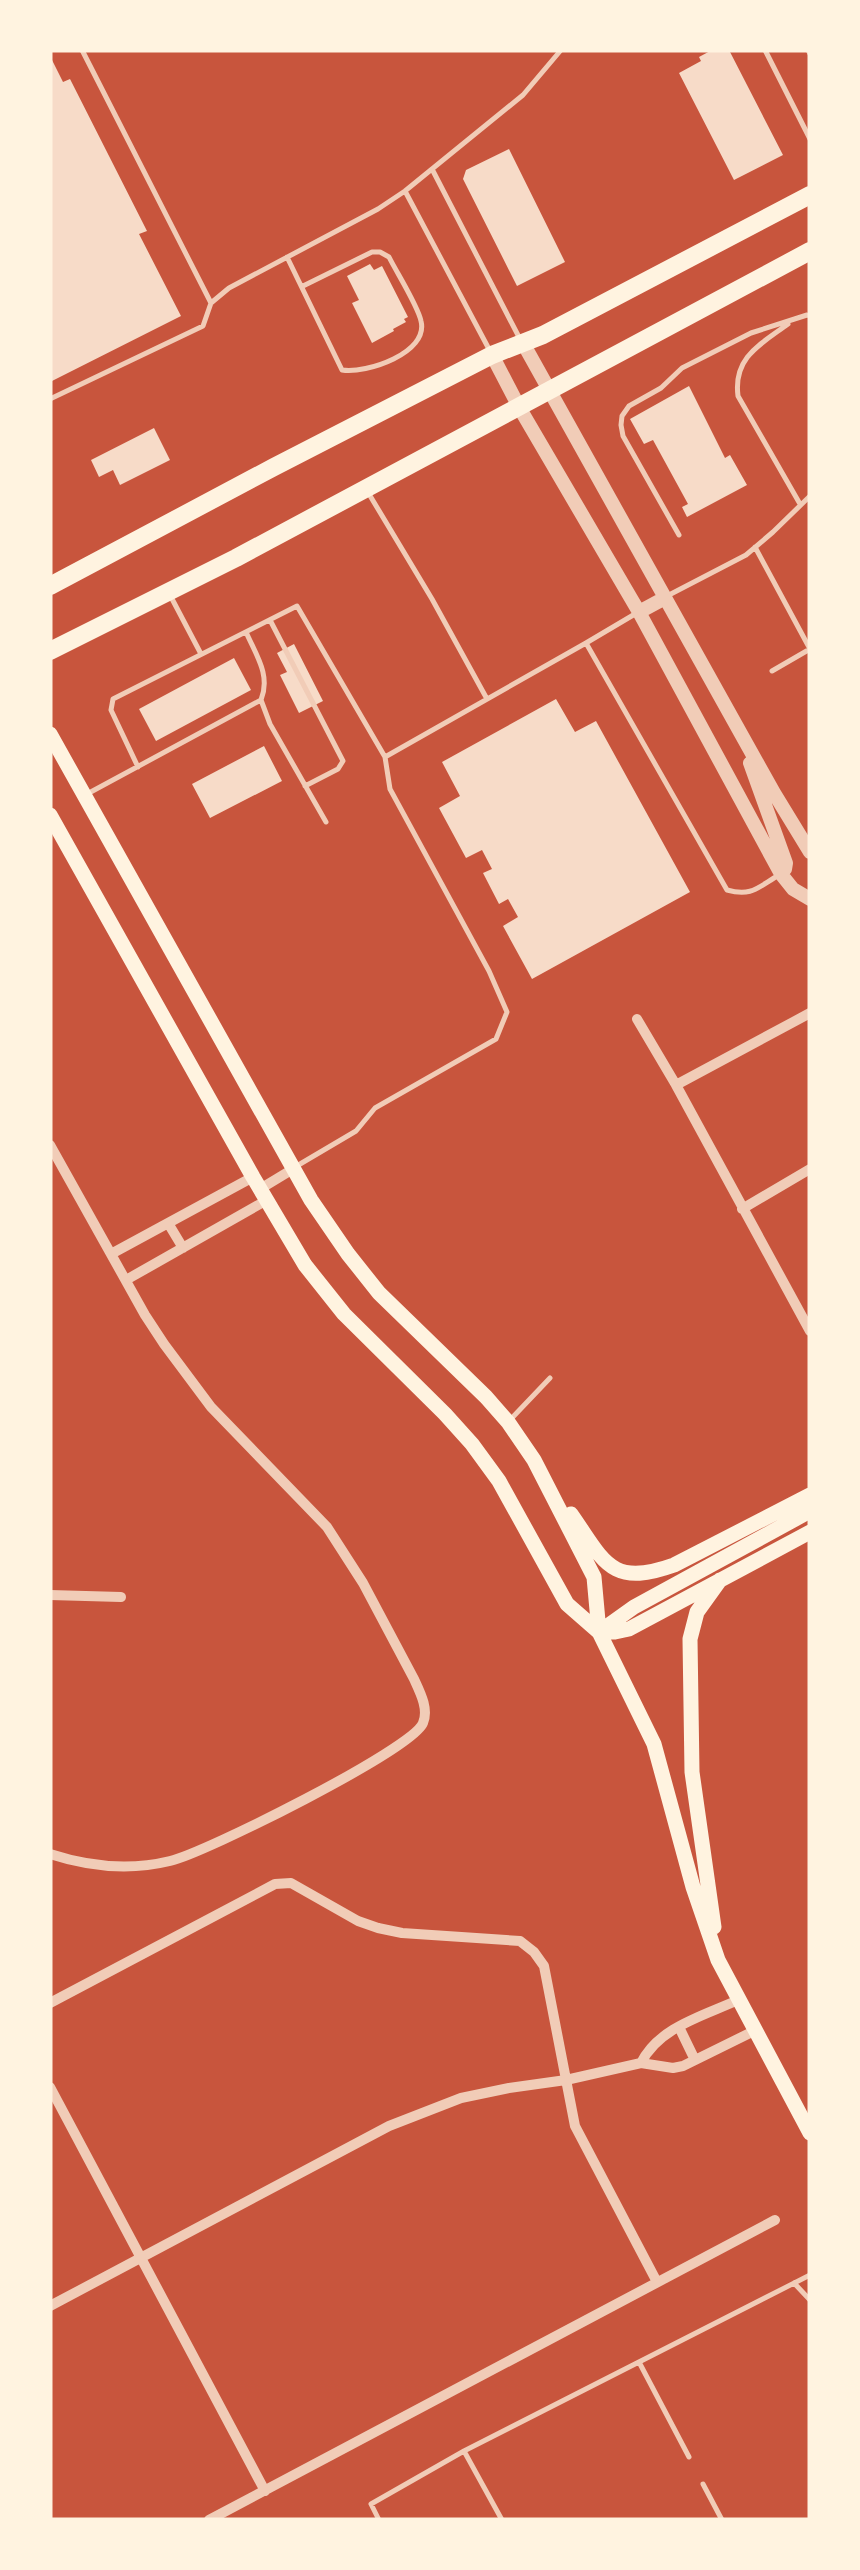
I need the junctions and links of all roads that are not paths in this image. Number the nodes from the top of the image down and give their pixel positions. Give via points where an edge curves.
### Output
1 (82, 50) edge
2 (561, 50) edge
3 (764, 50) edge
4 (810, 139) edge
5 (431, 168) junction
6 (405, 191) junction
7 (810, 195) edge
8 (810, 251) edge
9 (288, 257) junction
10 (303, 286) junction
11 (211, 303) junction
12 (810, 307) edge
13 (810, 316) edge
14 (794, 320) junction
15 (522, 343) junction
16 (492, 355) junction
17 (548, 391) junction
18 (50, 399) edge
19 (520, 407) junction
20 (366, 488) junction
21 (810, 496) edge
22 (800, 504) junction
23 (678, 535) dead end
24 (755, 547) junction
25 (50, 586) edge
26 (168, 592) junction
27 (664, 598) junction
28 (638, 612) junction
29 (270, 620) junction
30 (246, 632) junction
31 (586, 643) junction
32 (810, 649) edge
33 (50, 652) edge
34 (202, 654) junction
35 (772, 671) dead end
36 (487, 699) junction
37 (261, 700) junction
38 (738, 728) junction
39 (50, 734) edge
40 (386, 757) junction
41 (138, 767) junction
42 (304, 786) junction
43 (84, 796) junction
44 (50, 816) edge
45 (326, 822) dead end
46 (810, 852) edge
47 (780, 874) junction
48 (810, 899) edge
49 (810, 1014) edge
50 (637, 1019) dead end
51 (676, 1086) junction
52 (50, 1145) edge
53 (293, 1168) junction
54 (810, 1169) edge
55 (260, 1189) junction
56 (742, 1209) junction
57 (168, 1223) junction
58 (182, 1248) junction
59 (111, 1254) junction
60 (126, 1280) junction
61 (810, 1331) edge
62 (550, 1378) dead end
63 (508, 1422) junction
64 (534, 1460) junction
65 (810, 1495) edge
66 (810, 1511) edge
67 (810, 1532) edge
68 (720, 1580) junction
69 (50, 1595) edge
70 (121, 1597) dead end
71 (599, 1632) junction
72 (50, 1854) edge
73 (718, 1960) junction
74 (738, 2000) junction
75 (50, 2003) edge
76 (679, 2028) junction
77 (754, 2031) junction
78 (694, 2060) junction
79 (640, 2063) junction
80 (566, 2080) junction
81 (50, 2087) edge
82 (810, 2133) edge
83 (774, 2220) dead end
84 (140, 2258) junction
85 (810, 2275) edge
86 (657, 2282) junction
87 (794, 2283) junction
88 (810, 2300) edge
89 (50, 2306) edge
90 (639, 2362) junction
91 (464, 2452) junction
92 (688, 2457) dead end
93 (703, 2484) dead end
94 (264, 2491) junction
95 (209, 2520) edge
96 (379, 2520) edge
97 (502, 2520) edge
98 (722, 2520) edge

1 - 11 lane
2 - 5 lane via 523,96
3 - 4 lane
5 - 6 lane
5 - 15 lane
6 - 9 lane
6 - 16 lane
7 - 15 main road
8 - 17 main road
9 - 10 lane
9 - 11 lane
10 - 10 lane via 342,370 374,368 420,336 422,323 380,252
11 - 18 lane via 203,326
12 - 14 lane
13 - 14 lane
14 - 22 lane via 757,346 736,383
14 - 23 lane via 682,368 622,416 623,436
15 - 16 main road
15 - 17 street
16 - 19 street
16 - 25 main road
17 - 19 main road
17 - 27 street
19 - 20 main road
19 - 28 street
20 - 26 main road
20 - 36 lane
21 - 22 lane
22 - 24 lane
24 - 27 lane
24 - 32 lane
26 - 33 main road
26 - 34 lane
27 - 28 street
27 - 38 street
28 - 31 lane
28 - 47 street
29 - 30 lane
29 - 40 lane via 297,606
29 - 42 lane via 343,761
30 - 34 lane
30 - 37 lane via 265,676
31 - 36 lane
31 - 47 lane via 726,890 742,894
32 - 35 lane
34 - 41 lane via 113,699 111,710
36 - 40 lane
37 - 41 lane
37 - 42 lane
38 - 46 street
38 - 47 street via 786,862
39 - 43 main road
40 - 53 lane via 390,789 508,1012 496,1039 375,1108 356,1131
41 - 43 lane
42 - 45 lane
43 - 53 main road
44 - 55 main road
47 - 48 street
49 - 51 street
50 - 51 street
51 - 56 street
52 - 59 street
53 - 55 street
53 - 63 main road via 379,1292
54 - 56 street
55 - 57 street
55 - 58 street
55 - 71 main road via 305,1265 344,1314 472,1444 567,1604
56 - 61 street
57 - 58 street
57 - 59 street
58 - 60 street
59 - 60 street
60 - 72 street via 211,1407 344,1551 414,1680 425,1721 385,1754 203,1851 108,1867
62 - 63 lane
63 - 64 main road
64 - 65 main road via 602,1559 624,1573 674,1565
64 - 71 main road via 594,1577
66 - 71 main road via 634,1606
67 - 68 main road
68 - 71 main road via 630,1629
68 - 73 main road via 693,1624 689,1686 692,1772
69 - 70 street
71 - 73 main road via 654,1744
73 - 74 main road
74 - 76 street
74 - 77 main road
75 - 80 street via 254,1894 291,1882 378,1928 520,1941 544,1966
76 - 78 street
76 - 79 street via 656,2040
77 - 78 street
77 - 82 main road
78 - 79 street via 673,2068
79 - 80 street
80 - 84 street via 426,2110
80 - 86 street via 575,2126
81 - 84 street
83 - 86 street
84 - 89 street
84 - 94 street
85 - 87 lane
86 - 94 street
87 - 88 lane
87 - 90 lane
90 - 91 lane
90 - 92 lane
91 - 96 lane via 370,2504
91 - 97 lane
93 - 98 lane
94 - 95 street

